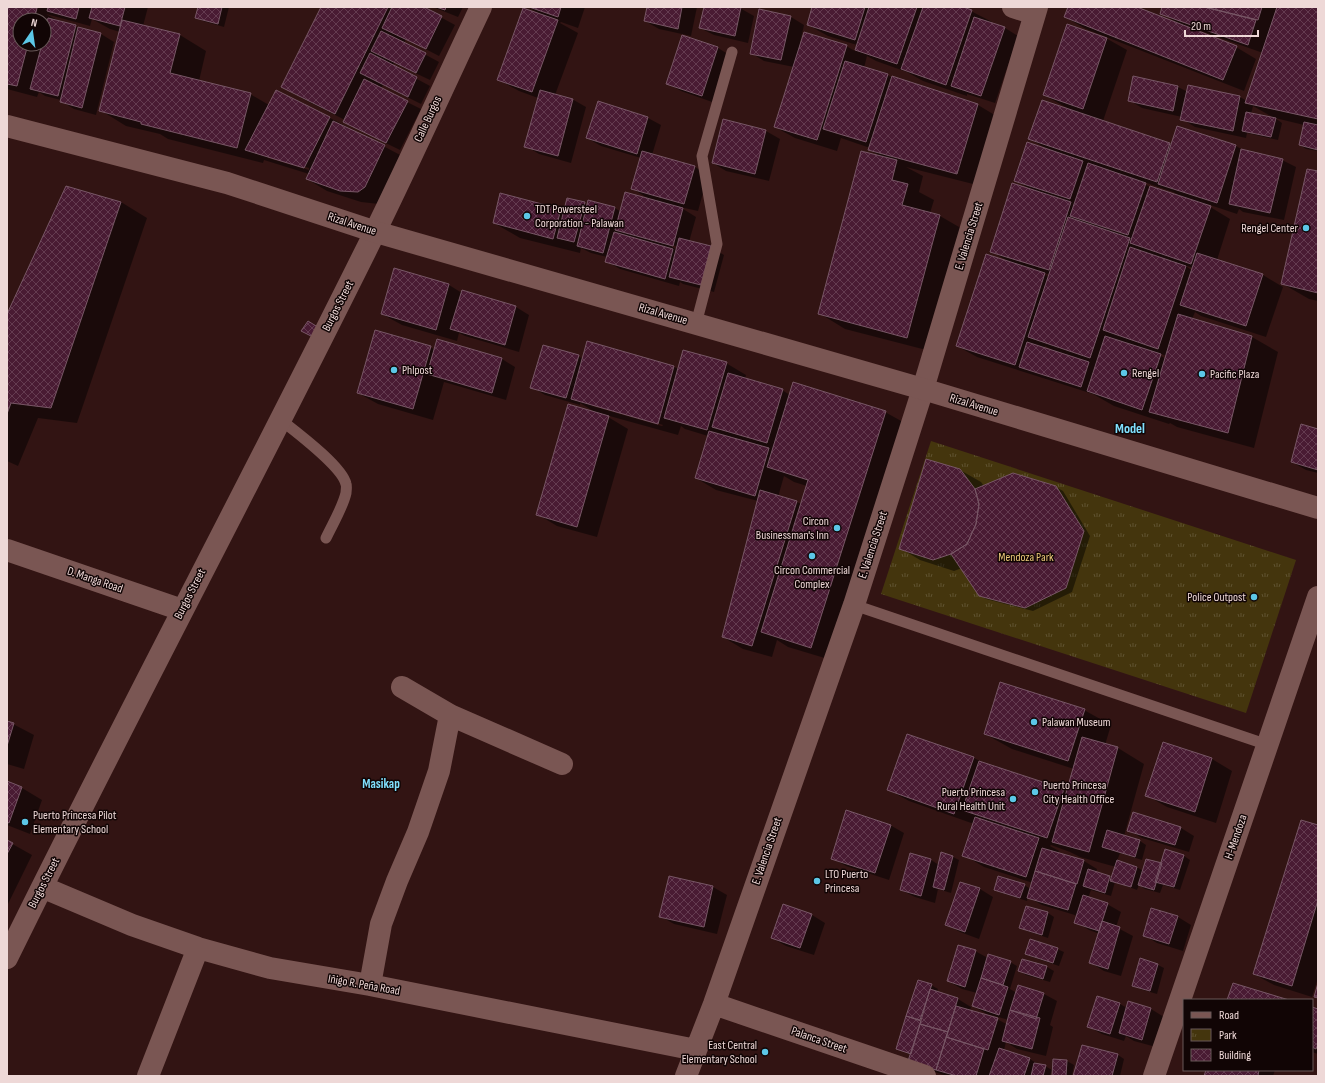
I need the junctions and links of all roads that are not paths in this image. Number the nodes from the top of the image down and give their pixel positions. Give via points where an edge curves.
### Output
1 (481, 7) edge
2 (1013, 7) edge
3 (1036, 11) edge
4 (732, 52) dead end
5 (7, 126) edge
6 (376, 232) junction
7 (696, 324) junction
8 (923, 389) junction
9 (281, 420) junction
10 (1318, 508) edge
11 (326, 538) dead end
12 (7, 550) edge
13 (1318, 597) edge
14 (854, 605) junction
15 (182, 610) junction
16 (402, 687) dead end
17 (450, 715) junction
18 (1268, 745) junction
19 (562, 764) dead end
20 (42, 887) junction
21 (198, 948) junction
22 (7, 958) edge
23 (370, 986) junction
24 (714, 1004) junction
25 (696, 1050) junction
26 (148, 1076) edge
27 (686, 1076) edge
28 (925, 1076) edge
29 (1154, 1076) edge

1 - 6 street, Calle Burgos
2 - 3 street
3 - 8 street, E. Valencia Street
4 - 7 lane via 702,156 717,244
5 - 6 street, Rizal Avenue via 227,183
6 - 7 street, Rizal Avenue
6 - 9 street, Burgos Street
7 - 8 street, Rizal Avenue
8 - 10 street, Rizal Avenue
8 - 14 street, E. Valencia Street
9 - 11 lane via 330,461 346,484 343,502
9 - 15 street, Burgos Street
12 - 15 street, D. Manga Road
13 - 18 street, H-Mendoza
14 - 18 lane
14 - 24 street, E. Valencia Street
15 - 20 street, Burgos Street
16 - 17 street
17 - 19 street
17 - 23 street via 439,771 381,924
18 - 29 street, H-Mendoza
20 - 21 street, Iñigo R. Peña Road via 132,925
20 - 22 street, Burgos Street
21 - 23 street, Iñigo R. Peña Road via 270,968
21 - 26 street
23 - 25 street, Iñigo R. Peña Road
24 - 25 street, E. Valencia Street
24 - 28 street, Palanca Street
25 - 27 street, E. Valencia Street

